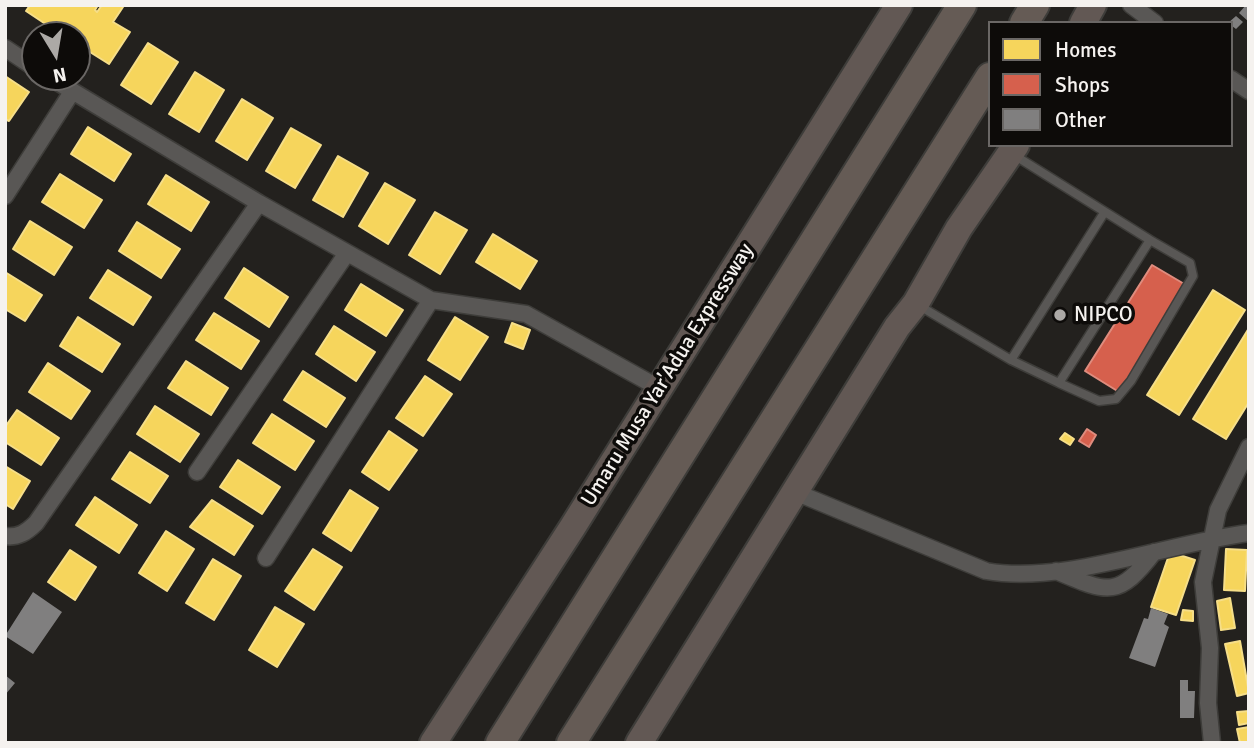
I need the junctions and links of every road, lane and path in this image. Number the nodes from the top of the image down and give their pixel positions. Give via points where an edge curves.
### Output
1 (899, 5) edge
2 (962, 5) edge
3 (1035, 5) edge
4 (1093, 5) edge
5 (1131, 5) edge
6 (1025, 21) edge
7 (1084, 21) edge
8 (1152, 21) edge
9 (5, 48) edge
10 (21, 59) edge
11 (988, 80) edge
12 (1233, 80) edge
13 (1249, 91) edge
14 (72, 92) joint
15 (1014, 150) edge
16 (5, 196) edge
17 (259, 203) junction
18 (1104, 213) junction
19 (1150, 240) junction
20 (347, 253) junction
21 (431, 300) junction
22 (916, 303) junction
23 (1011, 360) junction
24 (1059, 383) junction
25 (659, 388) junction
26 (1249, 447) edge
27 (197, 472) dead end
28 (795, 492) junction
29 (1249, 533) edge
30 (5, 536) edge
31 (1214, 536) junction
32 (1154, 552) junction
33 (266, 558) dead end
34 (1056, 571) junction
35 (1208, 741) edge
36 (433, 743) edge
37 (500, 743) edge
38 (571, 743) edge
39 (639, 743) edge

1 - 25 highway, Umaru Musa Yar'Adua Expressway
2 - 37 highway
3 - 6 highway
4 - 7 highway
5 - 8 street
9 - 10 street
11 - 38 highway
12 - 13 street
14 - 16 street
14 - 17 street
15 - 18 lane
15 - 22 highway via 959,228
17 - 20 street
17 - 30 street via 36,523 15,537
18 - 19 lane
18 - 23 lane
19 - 24 lane
19 - 24 lane via 1189,264 1193,276 1131,381 1116,399 1099,401
20 - 21 street
20 - 27 street
21 - 25 street via 526,314
21 - 33 street
22 - 23 lane
22 - 28 highway
23 - 24 lane
25 - 36 highway, Umaru Musa Yar'Adua Expressway
26 - 31 street via 1218,510
28 - 34 street via 986,571 1013,576
28 - 39 highway
29 - 31 street
31 - 32 street
31 - 35 street via 1203,582 1210,648
32 - 34 street
32 - 34 street via 1137,575 1114,589

